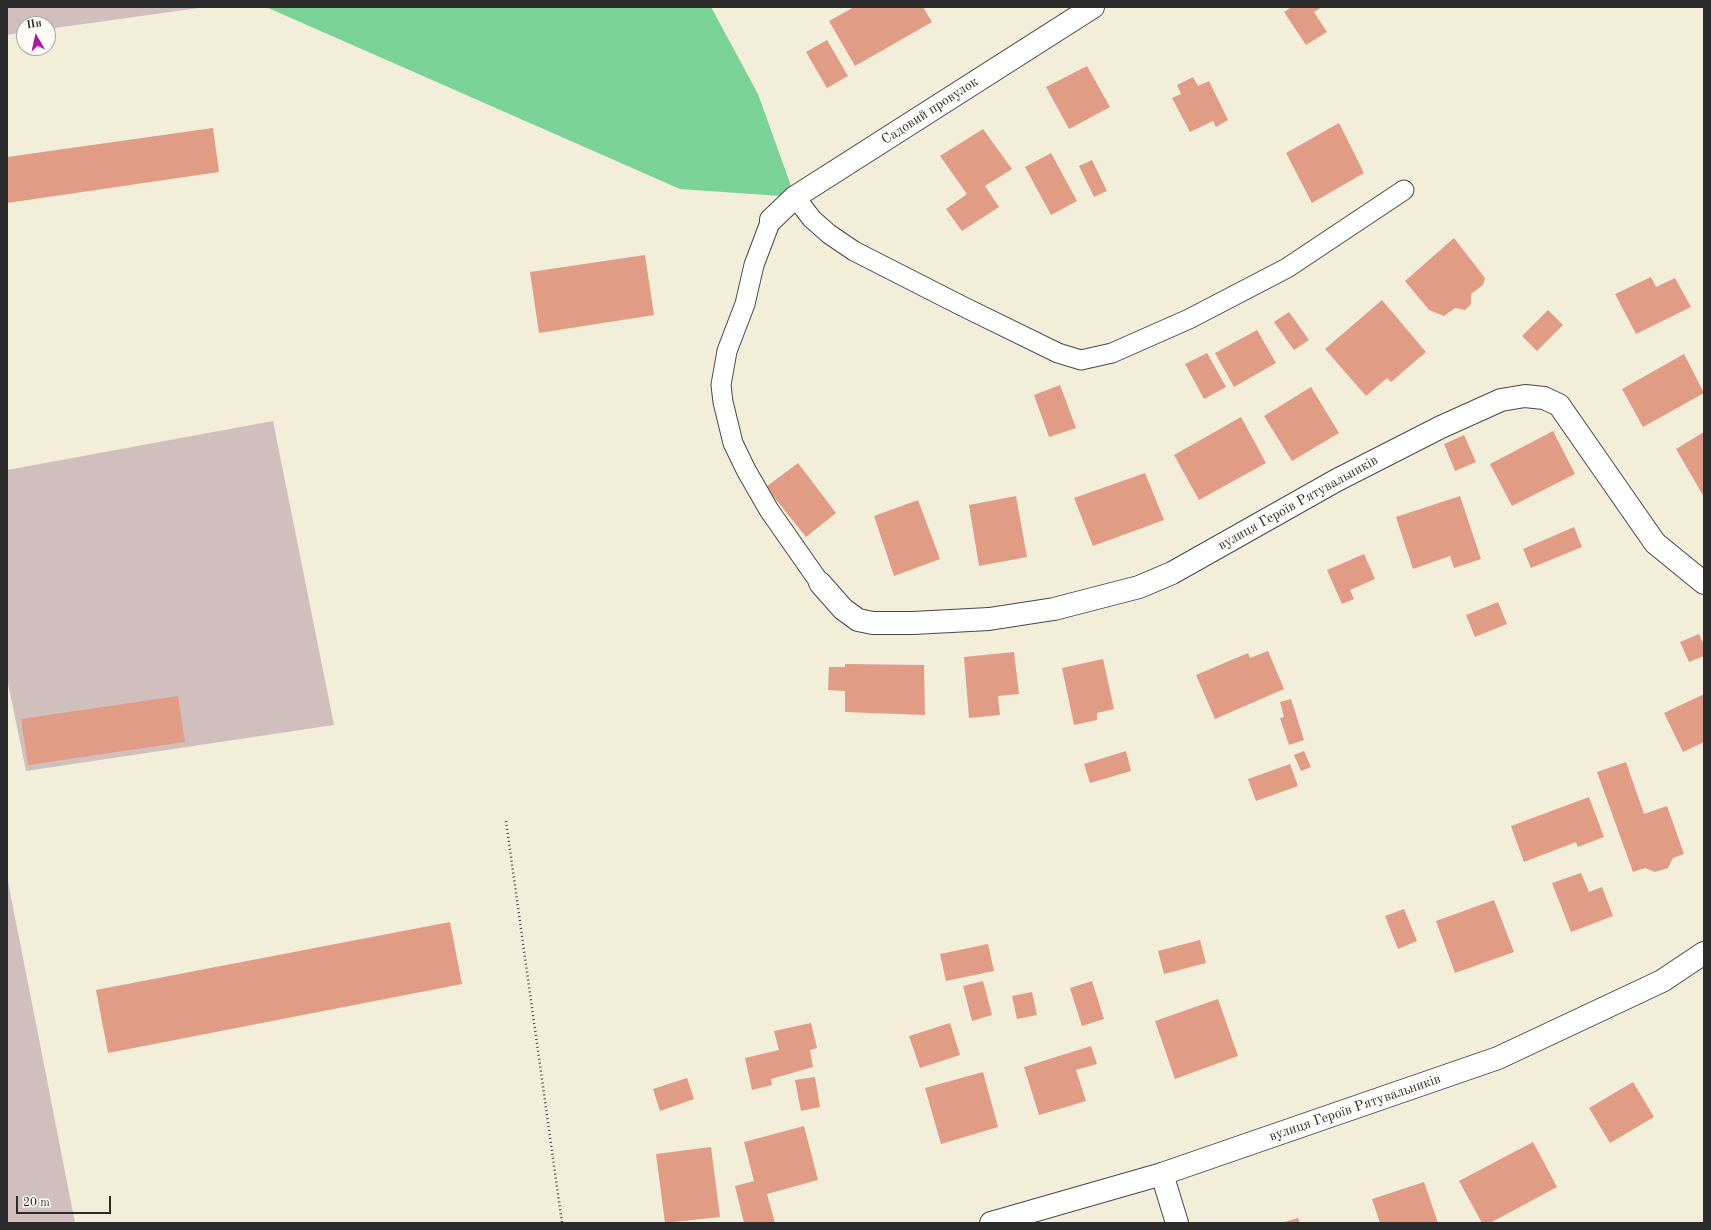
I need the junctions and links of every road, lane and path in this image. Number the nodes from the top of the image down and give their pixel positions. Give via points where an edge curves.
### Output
1 (1093, 7) edge
2 (1404, 190) dead end
3 (795, 197) junction
4 (771, 220) joint
5 (820, 582) joint
6 (1704, 583) edge
7 (506, 821) dead end
8 (1704, 953) edge
9 (1162, 1174) junction
10 (562, 1223) edge
11 (991, 1223) edge
12 (1178, 1223) edge

1 - 3 street, Садовий провулок
2 - 3 lane via 1287,268 1189,319 1112,353 1080,360 1058,353 854,250 812,219
3 - 4 street, Садовий провулок
4 - 5 lane via 727,351 721,385 723,402 733,443 746,470 769,510
5 - 6 street, вулиця Героїв Рятувальників via 843,609 858,620 873,623 990,619 1054,609 1139,587 1172,573 1337,480 1441,427 1501,400 1525,396 1544,398 1559,405 1656,543
7 - 10 path
8 - 9 street, вулиця Героїв Рятувальників via 1662,981 1498,1058
9 - 11 street, вулиця Героїв Рятувальників
9 - 12 street

